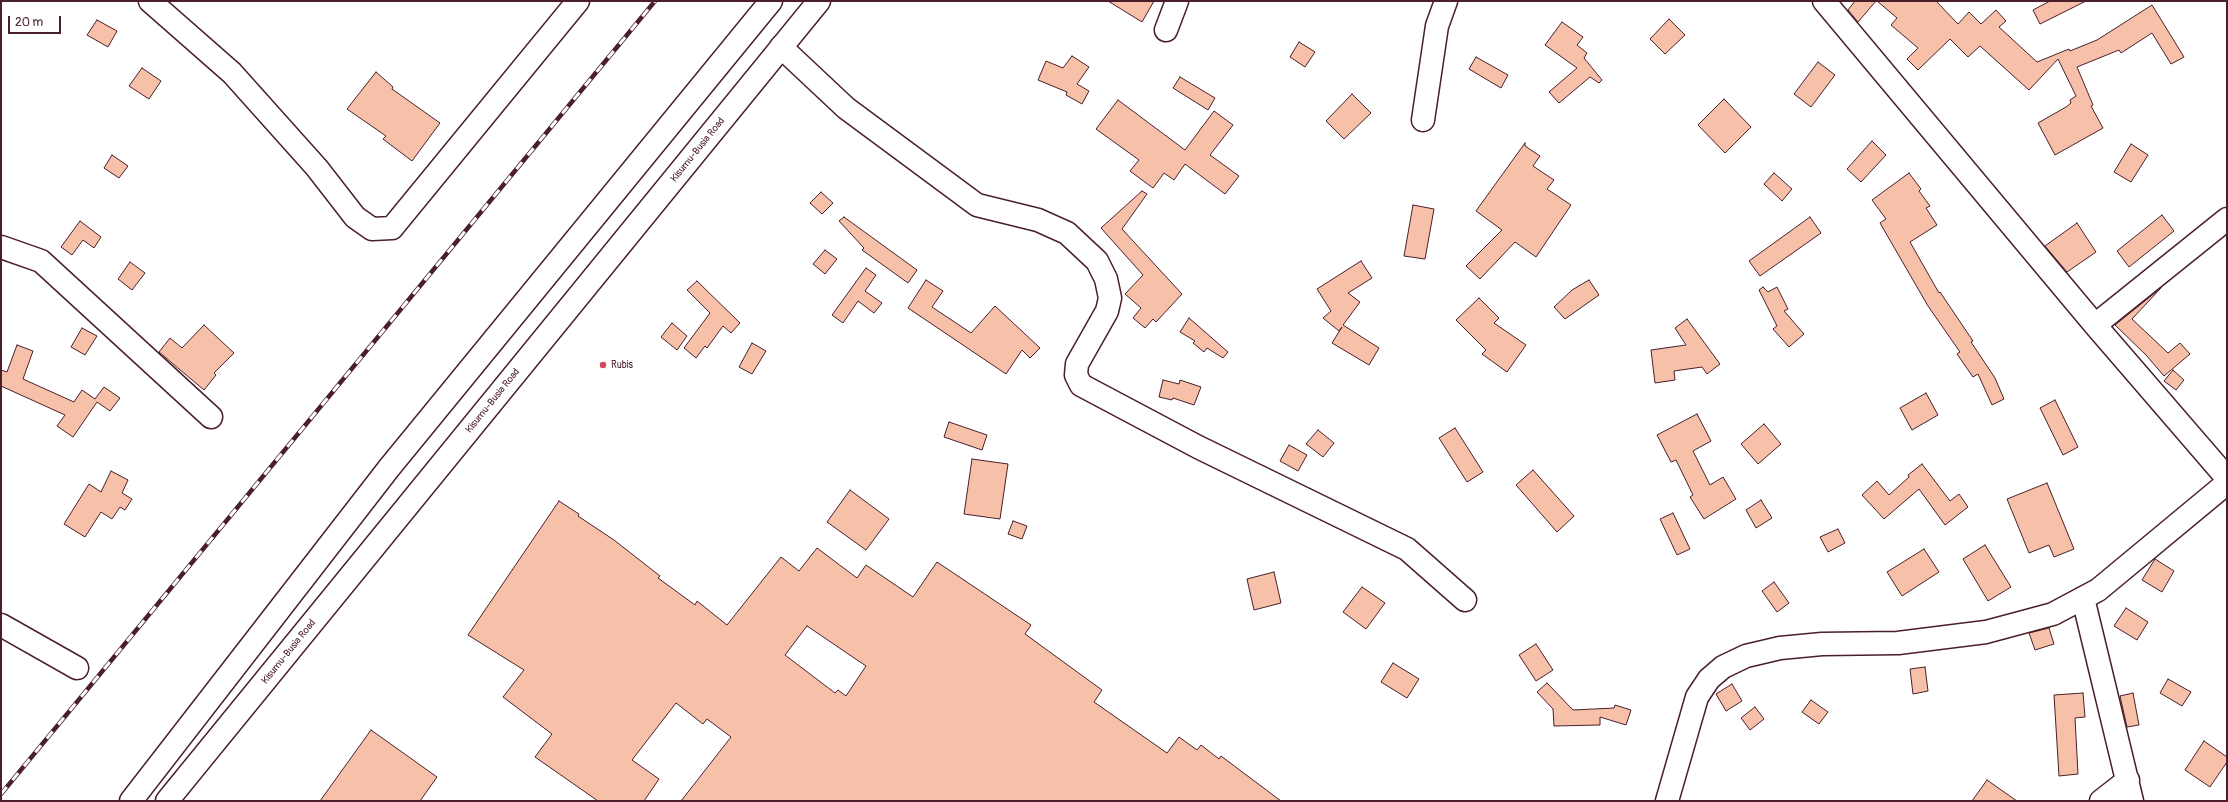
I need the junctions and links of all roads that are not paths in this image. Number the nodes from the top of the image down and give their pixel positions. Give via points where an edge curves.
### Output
1 (150, 1) edge
2 (578, 1) edge
3 (771, 1) edge
4 (819, 1) edge
5 (1177, 1) edge
6 (1446, 1) edge
7 (1824, 1) edge
8 (1166, 30) dead end
9 (781, 48) junction
10 (1423, 120) dead end
11 (2227, 219) edge
12 (1, 247) edge
13 (2095, 324) junction
14 (211, 417) dead end
15 (2227, 478) edge
16 (2227, 483) edge
17 (2083, 598) junction
18 (1465, 600) dead end
19 (1, 625) edge
20 (77, 668) dead end
21 (2130, 791) edge
22 (131, 801) edge
23 (167, 801) edge
24 (1667, 801) edge
25 (2101, 801) edge

1 - 2 main road via 232,73 317,168 355,217 372,229 392,228
3 - 22 main road via 389,468
4 - 9 main road, Kisumu-Busia Road
5 - 8 main road
6 - 10 main road via 1437,26
7 - 13 main road
9 - 18 main road via 846,108 977,205 1038,220 1067,233 1097,261 1106,279 1110,298 1106,311 1077,364 1076,375 1080,385 1198,447 1407,549
9 - 23 main road, Kisumu-Busia Road
11 - 13 main road
12 - 14 main road via 40,260
13 - 15 main road
16 - 17 main road via 2098,590
17 - 21 main road
17 - 24 main road via 2053,614 1986,632 1898,643 1822,644 1780,648 1746,656 1723,667 1709,679 1697,697
19 - 20 main road
21 - 25 main road

